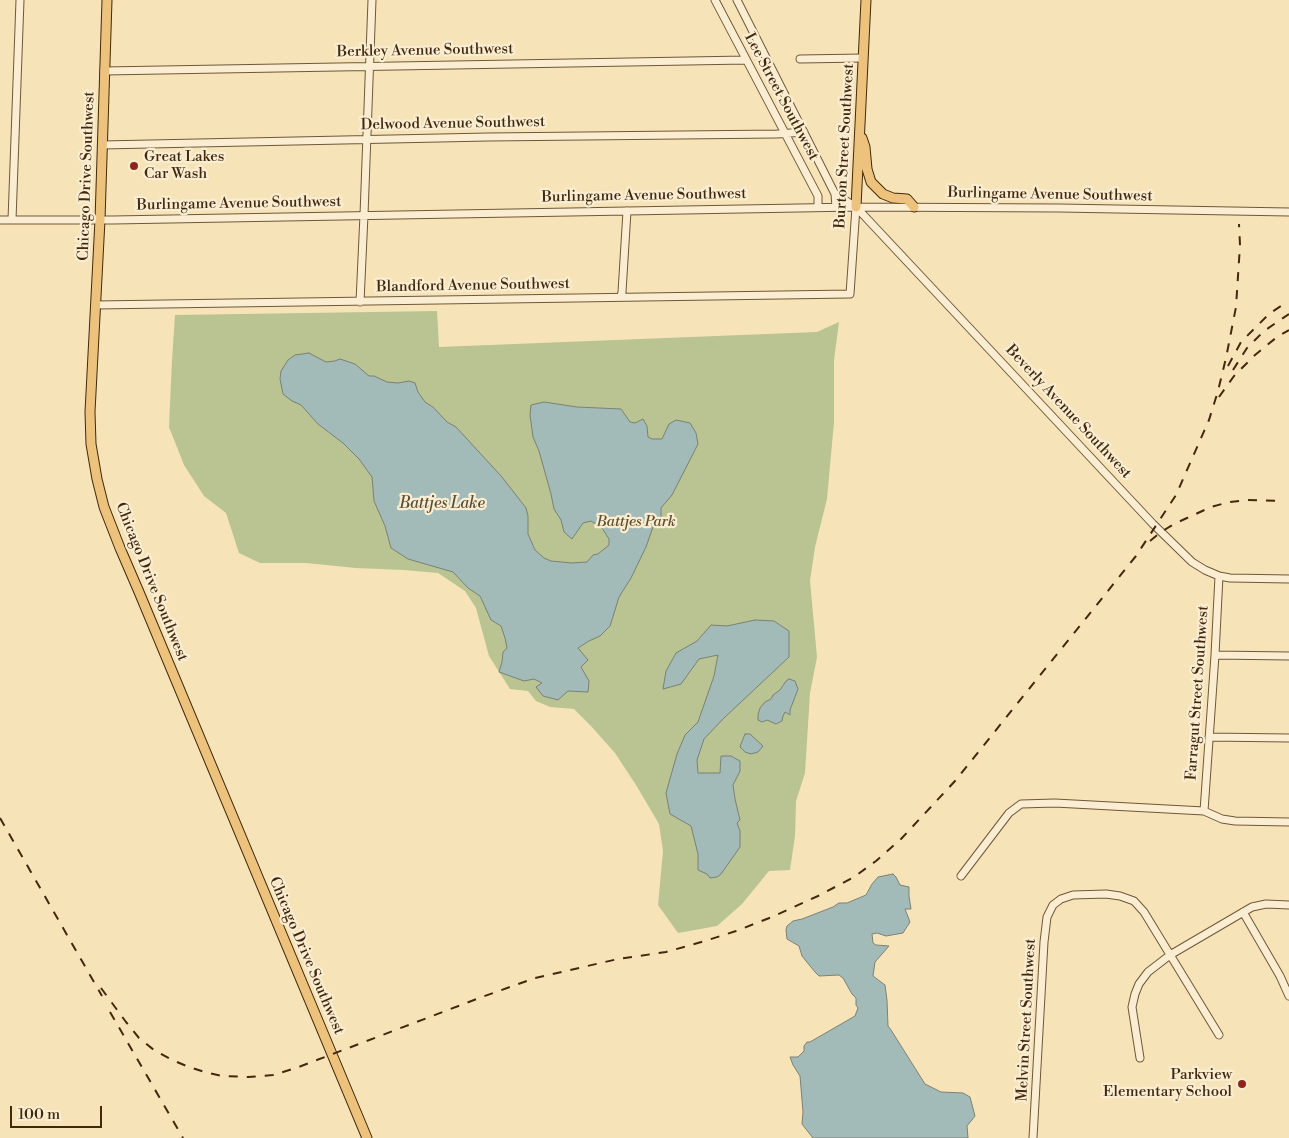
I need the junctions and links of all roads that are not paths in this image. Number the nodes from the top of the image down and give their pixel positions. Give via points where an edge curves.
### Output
1 (20, 0) edge
2 (107, 0) edge
3 (372, 0) edge
4 (715, 0) edge
5 (737, 0) edge
6 (866, 0) edge
7 (864, 58) junction
8 (800, 59) dead end
9 (746, 60) junction
10 (370, 66) junction
11 (104, 71) junction
12 (860, 128) junction
13 (804, 132) junction
14 (784, 134) junction
15 (367, 139) junction
16 (102, 145) junction
17 (836, 194) junction
18 (818, 207) junction
19 (836, 207) junction
20 (856, 207) junction
21 (914, 207) junction
22 (627, 211) junction
23 (1289, 212) edge
24 (364, 215) junction
25 (0, 220) edge
26 (12, 220) junction
27 (100, 220) junction
28 (850, 294) joint
29 (621, 297) junction
30 (360, 302) junction
31 (96, 305) junction
32 (1219, 576) junction
33 (1289, 579) edge
34 (1215, 655) junction
35 (1289, 656) edge
36 (1209, 737) junction
37 (1289, 738) edge
38 (1204, 811) junction
39 (1289, 822) edge
40 (961, 876) dead end
41 (1289, 904) edge
42 (1243, 912) junction
43 (1170, 955) junction
44 (1289, 996) edge
45 (1219, 1035) dead end
46 (1140, 1058) dead end
47 (367, 1138) edge
48 (1033, 1138) edge

1 - 26 street
2 - 11 main road, Chicago Drive Southwest
3 - 10 street
4 - 9 street, Lee Street Southwest
5 - 13 street, Lee Street Southwest
6 - 7 main road, Burton Street Southwest
7 - 8 street
7 - 12 main road, Burton Street Southwest
9 - 10 street, Berkley Avenue Southwest
9 - 14 street, Lee Street Southwest
10 - 11 street, Berkley Avenue Southwest
10 - 15 street
11 - 16 main road, Chicago Drive Southwest
12 - 20 main road, Burton Street Southwest
12 - 21 main road via 871,182 883,194 907,199
13 - 14 street, Delwood Avenue Southwest
13 - 17 street, Lee Street Southwest
14 - 15 street, Delwood Avenue Southwest
14 - 18 street, Lee Street Southwest via 818,196
15 - 16 street, Delwood Avenue Southwest
15 - 24 street
16 - 27 main road, Chicago Drive Southwest
17 - 19 street, Lee Street Southwest
17 - 20 street, Lee Street Southwest
18 - 19 street, Burlingame Avenue Southwest
18 - 22 street, Burlingame Avenue Southwest
19 - 20 street, Burlingame Avenue Southwest
20 - 21 street, Burlingame Avenue Southwest
20 - 28 street, Burton Street Southwest
20 - 32 street, Beverly Avenue Southwest via 1181,552 1198,566
21 - 23 street, Burlingame Avenue Southwest
22 - 24 street, Burlingame Avenue Southwest
22 - 29 street
24 - 27 street, Burlingame Avenue Southwest
24 - 30 street
25 - 26 street, Burlingame Avenue Southwest
26 - 27 street, Burlingame Avenue Southwest
27 - 31 main road, Chicago Drive Southwest
28 - 29 street, Blandford Avenue Southwest
29 - 30 street, Blandford Avenue Southwest
30 - 31 street, Blandford Avenue Southwest
31 - 47 main road, Chicago Drive Southwest via 90,424 92,455 101,498
32 - 33 street, Beverly Avenue Southwest
32 - 34 street, Farragut Street Southwest
34 - 35 street
34 - 36 street, Farragut Street Southwest
36 - 37 street
36 - 38 street, Farragut Street Southwest
38 - 39 street via 1235,821
38 - 40 street via 1021,804 1009,813
41 - 42 street via 1266,904
42 - 43 street
42 - 44 street
43 - 45 street
43 - 46 street via 1148,972 1135,994 1132,1007
43 - 48 street, Melvin Street Southwest via 1134,901 1120,896 1090,894 1073,895 1054,905 1047,918 1044,942

